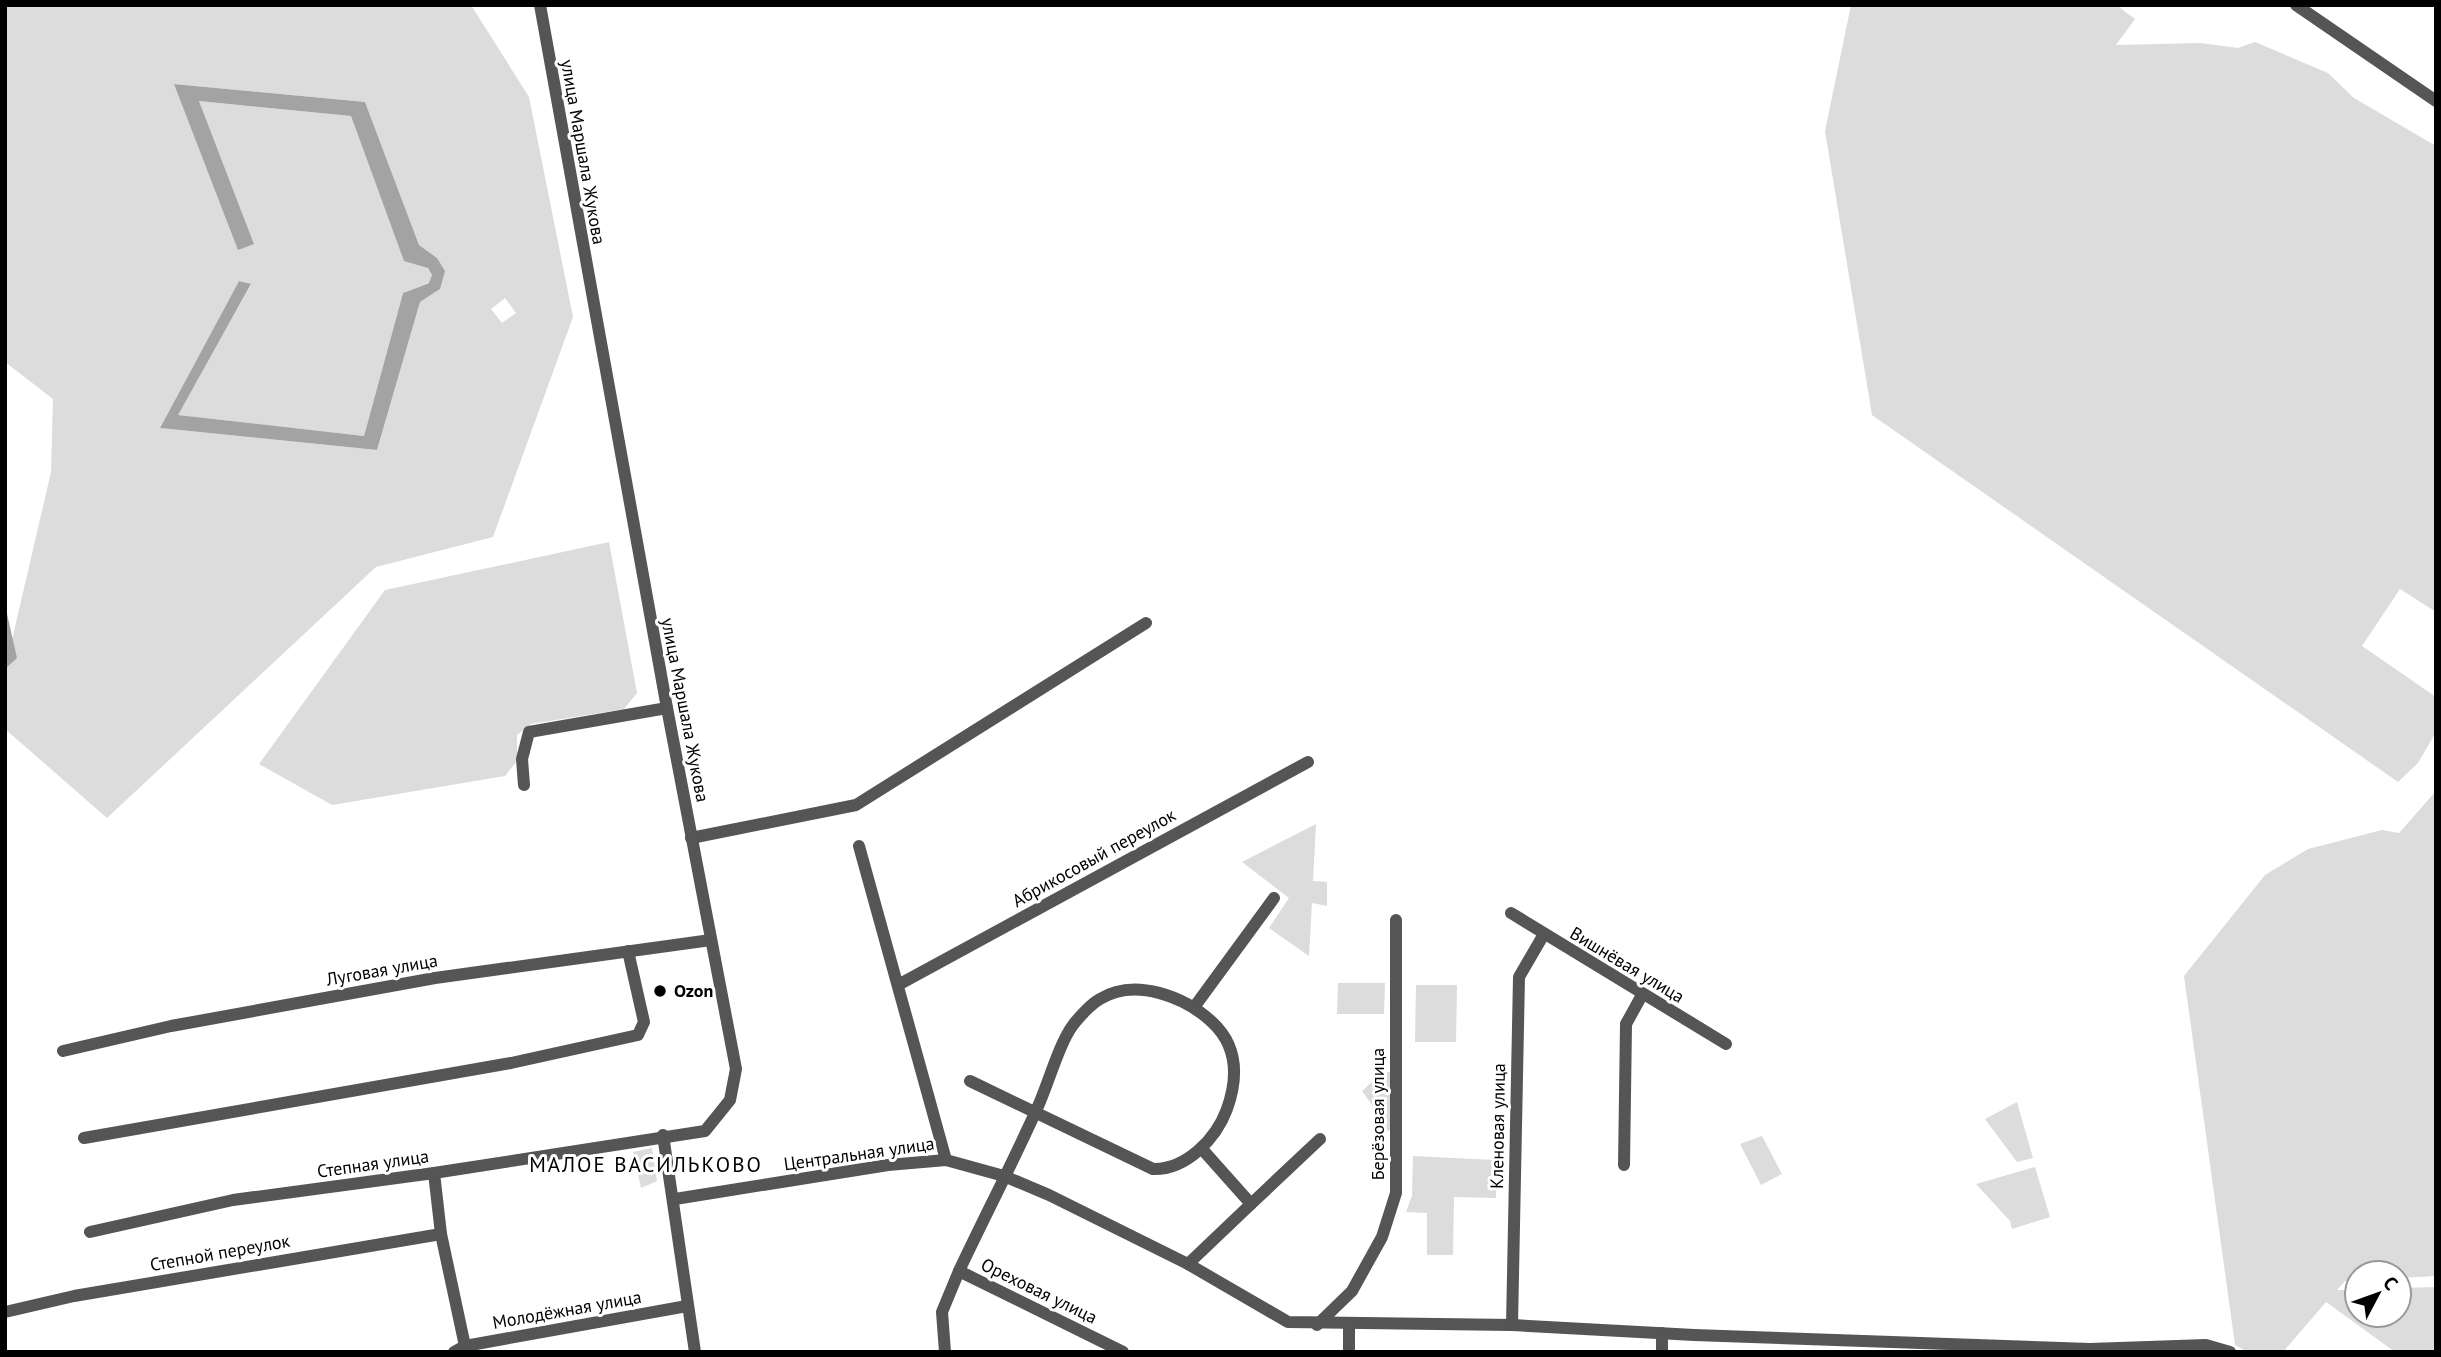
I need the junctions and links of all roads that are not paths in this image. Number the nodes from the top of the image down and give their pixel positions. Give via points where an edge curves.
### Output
1 (540, 5) edge
2 (547, 5) edge
3 (2296, 5) edge
4 (544, 29) junction
5 (2436, 102) edge
6 (1146, 624) dead end
7 (667, 708) junction
8 (1308, 762) dead end
9 (524, 785) dead end
10 (691, 838) junction
11 (859, 846) dead end
12 (1274, 898) dead end
13 (1510, 914) dead end
14 (1396, 920) dead end
15 (1544, 934) junction
16 (711, 940) junction
17 (628, 951) junction
18 (898, 985) junction
19 (1642, 995) junction
20 (1195, 1006) junction
21 (1726, 1044) dead end
22 (63, 1051) dead end
23 (970, 1081) dead end
24 (1036, 1112) junction
25 (663, 1135) junction
26 (84, 1138) dead end
27 (1320, 1139) dead end
28 (1202, 1149) junction
29 (946, 1160) junction
30 (1625, 1165) dead end
31 (434, 1173) junction
32 (1004, 1176) junction
33 (675, 1199) junction
34 (1251, 1204) junction
35 (90, 1232) dead end
36 (441, 1234) junction
37 (1188, 1264) junction
38 (959, 1271) junction
39 (687, 1306) junction
40 (5, 1312) edge
41 (1317, 1325) junction
42 (1349, 1325) junction
43 (1512, 1325) junction
44 (1662, 1334) junction
45 (1929, 1348) edge
46 (460, 1349) edge
47 (2228, 1350) edge
48 (695, 1352) edge
49 (945, 1352) edge
50 (1123, 1352) edge
51 (1349, 1352) edge
52 (1662, 1352) edge

1 - 4 street, улица Маршала Жукова
2 - 4 street, улица Маршала Жукова
3 - 5 street
4 - 7 street, улица Маршала Жукова
6 - 10 street via 856,805
7 - 9 street via 529,732 522,759
7 - 10 street, улица Маршала Жукова
8 - 18 street, Абрикосовый переулок
10 - 16 street, улица Маршала Жукова
11 - 18 street
12 - 20 street
13 - 15 street, Вишнёвая улица
14 - 41 street, Берёзовая улица via 1395,1193 1382,1237 1352,1291
15 - 19 street, Вишнёвая улица
15 - 43 street, Кленовая улица via 1519,977
16 - 17 street, Луговая улица
16 - 25 street, улица Маршала Жукова via 736,1069 730,1100 705,1131
17 - 22 street, Луговая улица via 435,978 171,1026
17 - 26 street via 644,1023 638,1035 511,1063
18 - 29 street
19 - 21 street, Вишнёвая улица
19 - 30 street via 1626,1024
20 - 24 street via 1136,989 1100,998 1072,1026
20 - 28 street via 1224,1033 1235,1063 1234,1090 1222,1121
23 - 24 street
24 - 28 street via 1153,1169 1165,1170
24 - 32 street, Ореховая улица
25 - 31 street, Степная улица
25 - 33 street
27 - 34 street
28 - 34 street
29 - 32 street, Центральная улица
29 - 33 street, Центральная улица
31 - 35 street, Степная улица via 233,1200
31 - 36 street
32 - 37 street, Центральная улица
32 - 38 street, Ореховая улица
33 - 39 street via 673,1218
34 - 37 street
36 - 40 street, Степной переулок via 74,1296
36 - 46 street
37 - 41 street, Центральная улица via 1289,1322
38 - 49 street via 942,1312
38 - 50 street, Ореховая улица
39 - 46 street, Молодёжная улица
39 - 48 street
41 - 42 street, Центральная улица
42 - 43 street, Центральная улица
42 - 51 street
43 - 44 street, Центральная улица
44 - 45 street, Центральная улица
44 - 52 street
45 - 47 street, Центральная улица via 2206,1345

